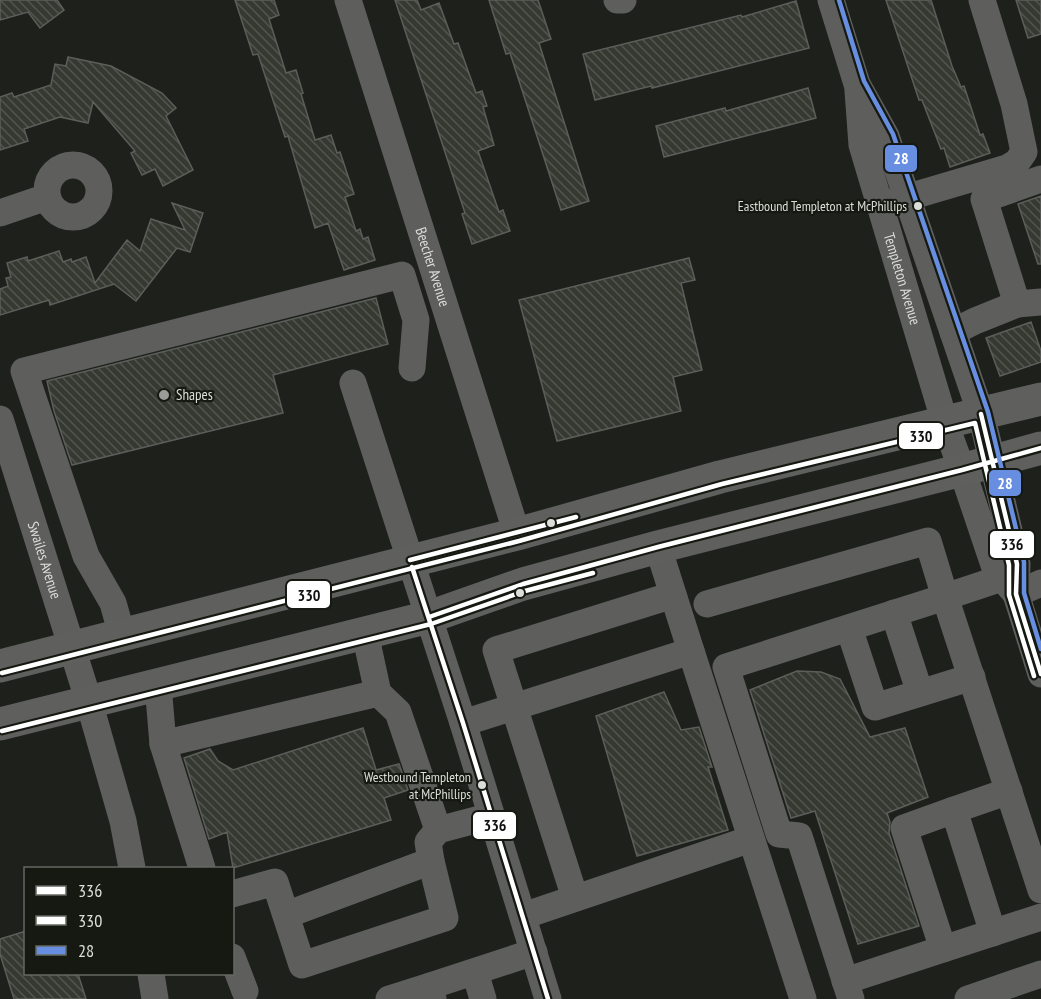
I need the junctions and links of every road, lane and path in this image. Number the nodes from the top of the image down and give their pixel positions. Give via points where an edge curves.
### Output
1 (348, 0) edge
2 (617, 0) edge
3 (623, 0) edge
4 (831, 0) edge
5 (982, 0) edge
6 (857, 84) junction
7 (1041, 179) edge
8 (47, 196) dead end
9 (908, 197) junction
10 (880, 206) junction
11 (0, 213) edge
12 (1029, 303) edge
13 (953, 332) junction
14 (412, 368) dead end
15 (352, 383) dead end
16 (1041, 399) edge
17 (981, 414) junction
18 (0, 419) edge
19 (945, 423) junction
20 (1041, 448) edge
21 (977, 465) junction
22 (11, 494) edge
23 (517, 534) junction
24 (658, 547) junction
25 (410, 560) junction
26 (1041, 583) edge
27 (1009, 586) junction
28 (673, 595) junction
29 (945, 597) junction
30 (707, 604) dead end
31 (894, 613) junction
32 (429, 617) junction
33 (849, 628) junction
34 (365, 633) junction
35 (122, 635) junction
36 (72, 647) junction
37 (691, 651) junction
38 (0, 666) edge
39 (1041, 674) edge
40 (972, 677) junction
41 (158, 685) junction
42 (378, 693) junction
43 (920, 693) junction
44 (89, 702) junction
45 (514, 708) junction
46 (463, 723) junction
47 (0, 724) edge
48 (163, 744) junction
49 (1009, 791) junction
50 (954, 810) junction
51 (491, 816) junction
52 (438, 830) junction
53 (751, 840) junction
54 (431, 861) junction
55 (132, 867) edge
56 (202, 867) edge
57 (1041, 890) edge
58 (234, 893) edge
59 (575, 898) junction
60 (286, 915) junction
61 (523, 916) junction
62 (1041, 917) edge
63 (993, 933) junction
64 (943, 949) junction
65 (534, 952) junction
66 (234, 962) edge
67 (474, 972) junction
68 (1041, 974) edge
69 (151, 975) edge
70 (848, 990) edge
71 (245, 992) dead end
72 (432, 993) edge
73 (155, 999) edge
74 (389, 999) edge
75 (483, 999) edge
76 (548, 999) edge
77 (803, 999) edge
78 (968, 999) edge

1 - 23 street, Beecher Avenue
2 - 3 street
4 - 6 street, Templeton Avenue
5 - 9 street via 1014,104 1024,152 1007,168
6 - 9 street, Templeton Avenue via 886,136
6 - 10 street, Templeton Avenue via 862,145
7 - 12 street via 984,199
8 - 11 street
9 - 10 street
9 - 13 street, Templeton Avenue
10 - 19 street, Templeton Avenue
12 - 13 street
13 - 17 street, Templeton Avenue
14 - 35 street via 416,320 402,275 24,371 86,556 113,603
15 - 25 street
16 - 17 main road
17 - 19 main road
17 - 21 street, Templeton Avenue
18 - 22 street, Swailes Avenue
19 - 21 street, Templeton Avenue
19 - 23 main road via 720,477
20 - 21 main road
21 - 24 main road
21 - 27 street via 996,571
22 - 36 street, Swailes Avenue
23 - 25 main road
24 - 28 street
24 - 32 main road via 523,584
25 - 32 street
25 - 35 main road
26 - 27 street
27 - 29 street
27 - 39 street
28 - 37 street
28 - 45 street via 496,650
29 - 30 street via 928,541
29 - 31 street
29 - 40 street
31 - 33 street
31 - 43 street
32 - 34 main road
32 - 46 street
33 - 43 street via 875,707
33 - 70 street via 726,667 779,834 799,836
34 - 41 main road
34 - 42 street
35 - 36 main road
36 - 38 main road
36 - 44 street, Swailes Avenue
37 - 45 street
37 - 53 street
40 - 43 street
40 - 49 street
41 - 44 main road
41 - 48 street
42 - 48 street
42 - 52 street via 398,712
44 - 47 main road
44 - 55 street, Swailes Avenue via 123,820
45 - 46 street
45 - 59 street
46 - 51 street
48 - 56 street
49 - 50 street
49 - 57 street
50 - 63 street
50 - 64 street via 904,828
51 - 52 street
51 - 61 street
52 - 54 street via 428,842
53 - 59 street
53 - 77 street
54 - 60 street
54 - 60 street via 445,918 302,965
58 - 60 street via 275,882
59 - 61 street
61 - 65 street
62 - 63 street
63 - 64 street
64 - 70 street
65 - 67 street
65 - 76 street
66 - 71 street
67 - 72 street
67 - 75 street
68 - 78 street
69 - 73 street
72 - 74 street

